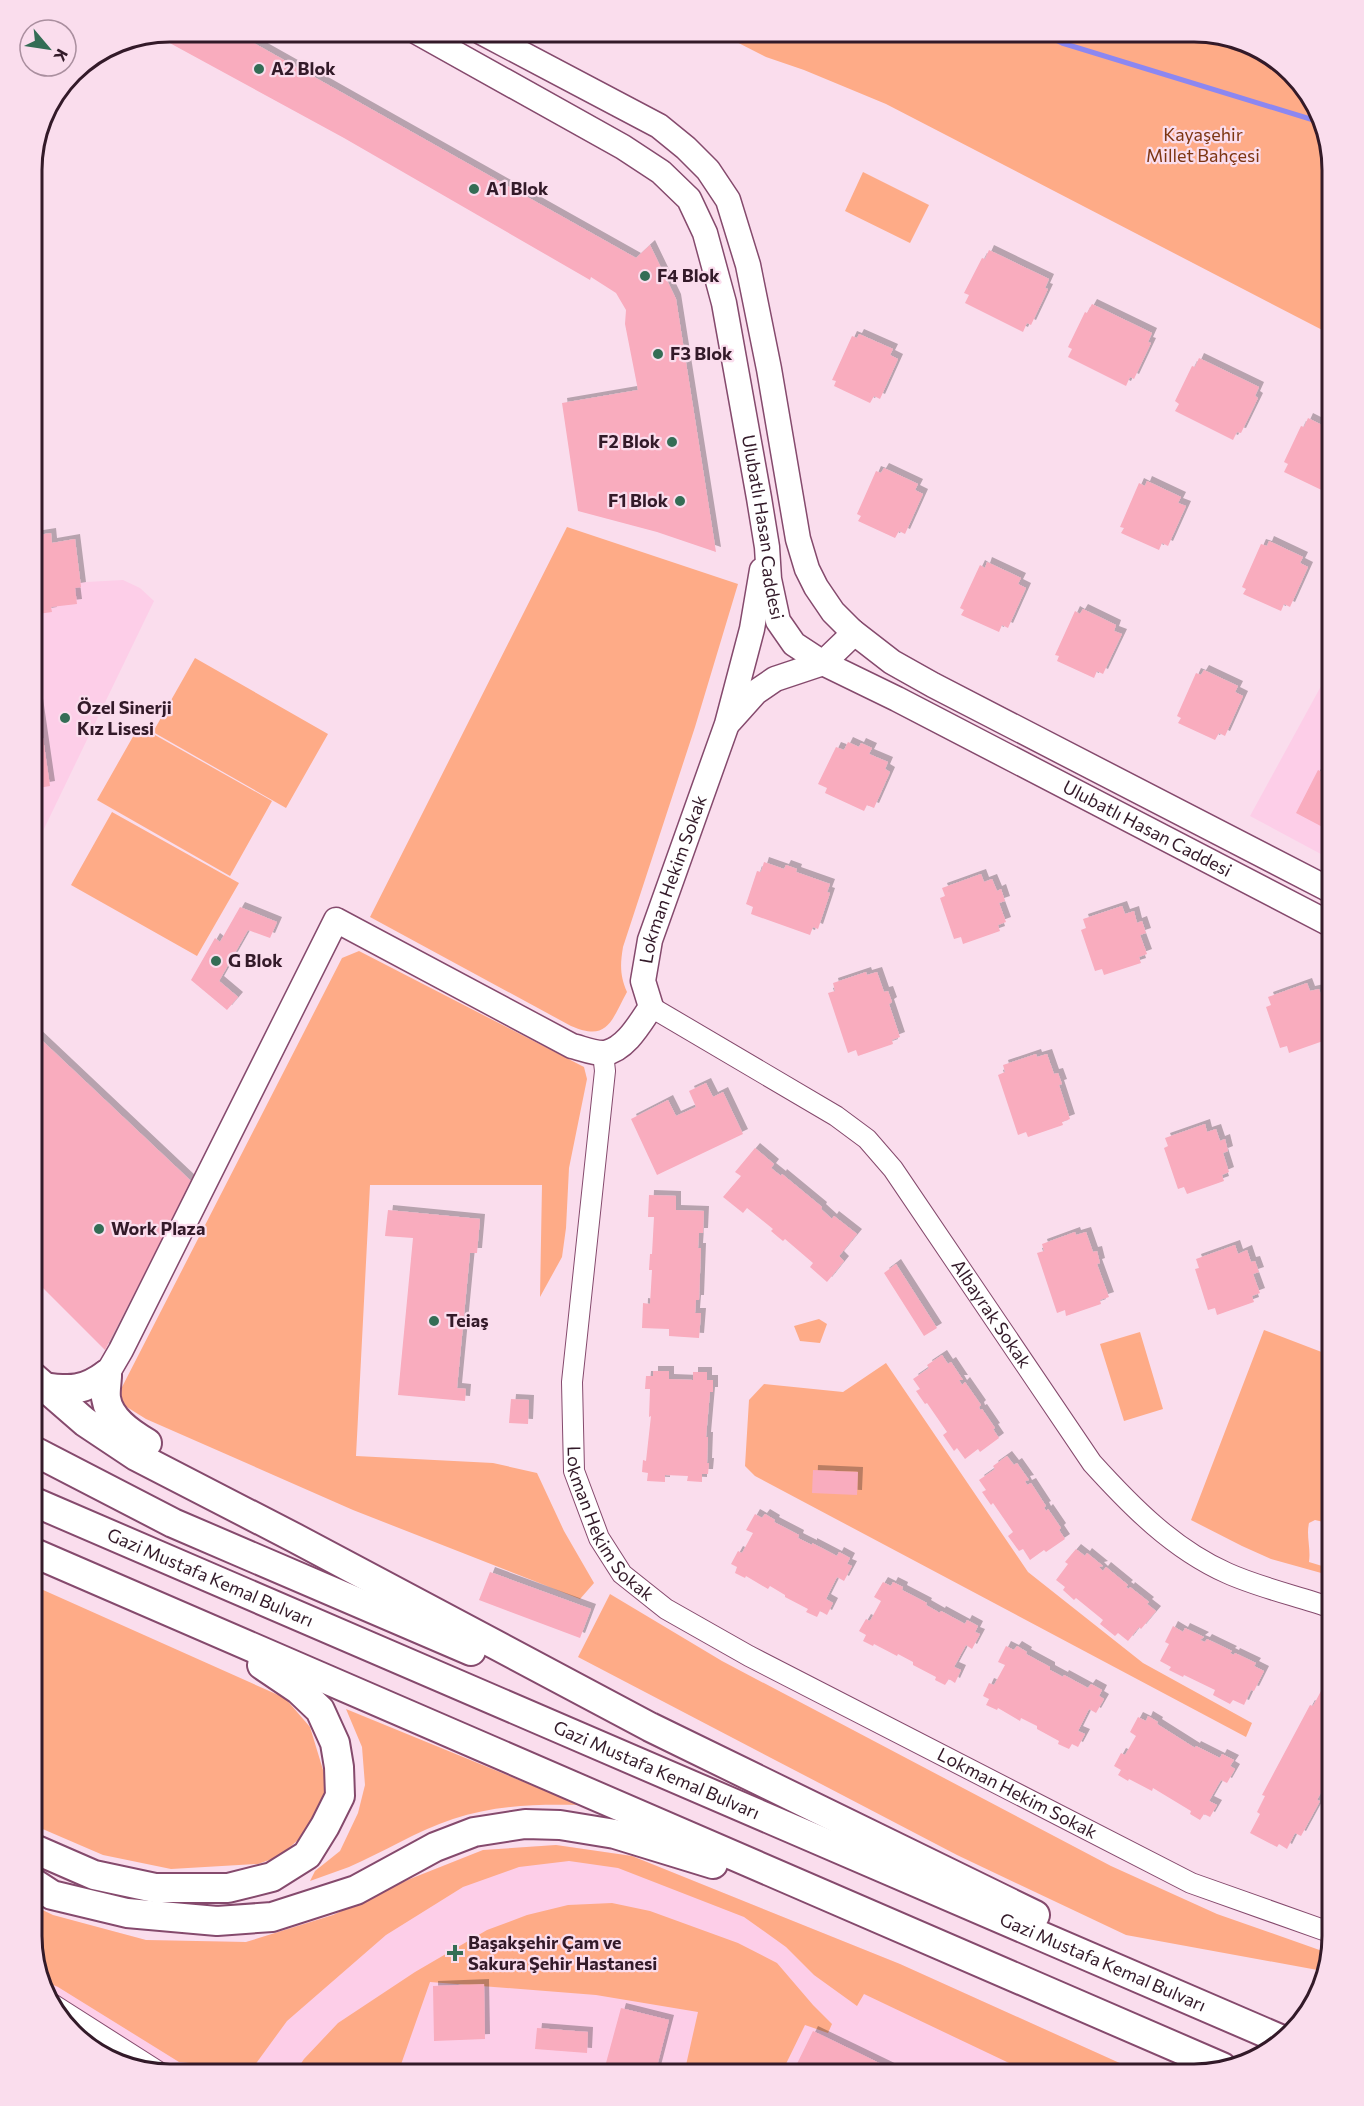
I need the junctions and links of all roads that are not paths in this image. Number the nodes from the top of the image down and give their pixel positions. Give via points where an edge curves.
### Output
1 (435, 42) edge
2 (501, 42) edge
3 (767, 547) junction
4 (816, 587) junction
5 (771, 591) junction
6 (752, 628) junction
7 (852, 630) junction
8 (823, 663) junction
9 (727, 724) junction
10 (1322, 886) edge
11 (1322, 919) edge
12 (651, 1007) junction
13 (603, 1053) junction
14 (107, 1374) junction
15 (42, 1383) edge
16 (42, 1386) edge
17 (42, 1455) edge
18 (42, 1505) edge
19 (295, 1538) junction
20 (42, 1555) edge
21 (1322, 1605) edge
22 (200, 1624) junction
23 (650, 1727) junction
24 (42, 1852) edge
25 (42, 1888) edge
26 (842, 1903) junction
27 (1322, 1929) edge
28 (1178, 1995) junction
29 (68, 2014) edge
30 (1274, 2036) edge
31 (141, 2061) edge
32 (1212, 2063) edge

1 - 3 main road, Ulubatlı Hasan Caddesi via 622,147 661,172 689,199 705,233 724,303
2 - 4 main road, Ulubatlı Hasan Caddesi via 659,126 708,170 728,200 748,266 765,346 798,539
3 - 5 main road, Ulubatlı Hasan Caddesi
3 - 6 main road
4 - 5 main road via 797,582 782,584
4 - 7 main road, Ulubatlı Hasan Caddesi via 832,612
5 - 6 main road
5 - 8 main road, Ulubatlı Hasan Caddesi via 778,621 794,644
6 - 9 main road, Lokman Hekim Sokak
7 - 8 main road via 849,638
7 - 10 main road, Ulubatlı Hasan Caddesi via 892,662 933,686
8 - 9 main road via 775,679 756,692
8 - 11 main road, Ulubatlı Hasan Caddesi
9 - 12 main road, Lokman Hekim Sokak via 650,940 643,981
12 - 13 main road via 617,1048
12 - 21 street, Albayrak Sokak via 836,1116 867,1139 893,1169 1092,1463 1157,1529 1227,1573
13 - 14 main road via 572,1046 336,920
13 - 27 street, Lokman Hekim Sokak via 572,1382 574,1471 598,1538 622,1574 666,1609 749,1656 1191,1883
14 - 15 highway via 92,1385 75,1389
14 - 19 highway via 106,1398 121,1425 270,1516
16 - 19 highway via 85,1422 136,1456
17 - 23 highway via 173,1523
18 - 28 highway, Gazi Mustafa Kemal Bulvarı
19 - 23 highway
20 - 22 highway
22 - 24 highway via 298,1690 324,1718 335,1743 340,1796 307,1855 272,1877 228,1888 155,1888 94,1875
22 - 26 highway
23 - 28 highway via 1081,1937
25 - 26 highway via 52,1895 127,1913 217,1921 272,1917 356,1890 435,1846 474,1832 525,1824 615,1834
26 - 32 highway
28 - 30 highway, Gazi Mustafa Kemal Bulvarı
29 - 31 street

